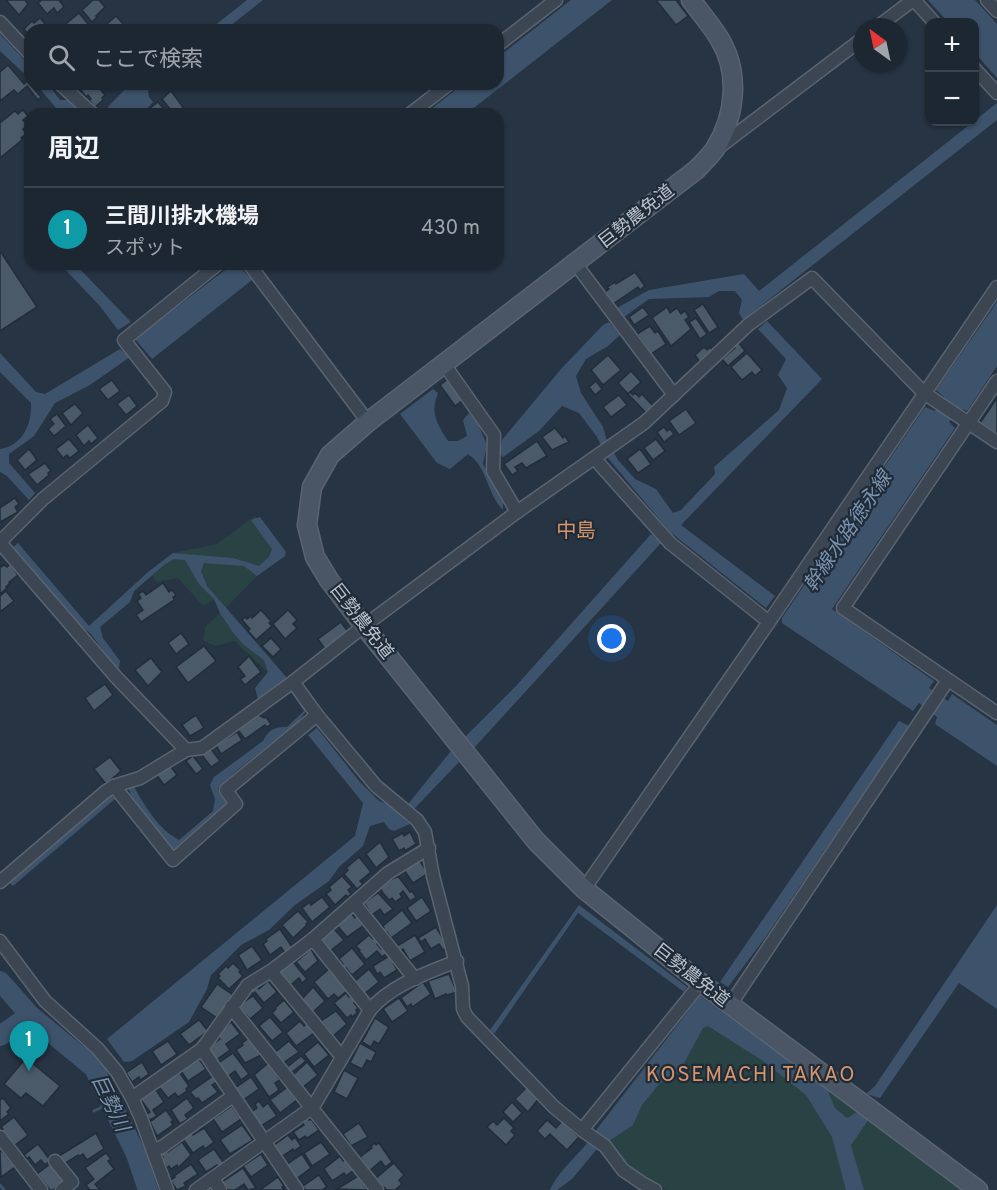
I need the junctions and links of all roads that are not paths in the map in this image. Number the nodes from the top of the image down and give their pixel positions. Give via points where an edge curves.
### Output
1 (556, 0) edge
2 (691, 0) edge
3 (913, 0) edge
4 (987, 0) edge
5 (997, 11) edge
6 (889, 18) edge
7 (930, 18) edge
8 (0, 22) edge
9 (504, 40) edge
10 (853, 46) edge
11 (24, 48) edge
12 (979, 72) edge
13 (67, 90) edge
14 (440, 90) edge
15 (997, 93) edge
16 (86, 108) edge
17 (418, 108) edge
18 (714, 151) junction
19 (575, 263) junction
20 (211, 270) edge
21 (254, 270) edge
22 (997, 287) edge
23 (444, 364) junction
24 (997, 381) edge
25 (674, 395) junction
26 (927, 395) junction
27 (963, 420) junction
28 (368, 422) junction
29 (997, 442) edge
30 (597, 456) junction
31 (516, 512) junction
32 (1, 545) edge
33 (769, 622) junction
34 (364, 626) junction
35 (948, 680) junction
36 (293, 682) junction
37 (997, 713) edge
38 (317, 715) junction
39 (186, 750) junction
40 (114, 786) junction
41 (429, 848) junction
42 (0, 882) edge
43 (584, 889) junction
44 (354, 903) junction
45 (313, 939) junction
46 (0, 941) edge
47 (456, 961) junction
48 (271, 971) junction
49 (414, 979) junction
50 (701, 983) junction
51 (730, 1005) junction
52 (231, 1007) junction
53 (370, 1010) junction
54 (202, 1049) junction
55 (342, 1057) junction
56 (233, 1096) junction
57 (132, 1098) junction
58 (312, 1107) junction
59 (586, 1133) junction
60 (0, 1137) edge
61 (264, 1142) junction
62 (153, 1150) junction
63 (55, 1161) dead end
64 (213, 1179) junction
65 (42, 1190) edge
66 (62, 1190) edge
67 (167, 1190) edge
68 (196, 1190) edge
69 (220, 1190) edge
70 (297, 1190) edge
71 (377, 1190) edge
72 (655, 1190) edge
73 (978, 1190) edge

1 - 9 street
2 - 18 street, 巨勢農免道 via 720,38 731,64 735,93 726,128
3 - 6 street
3 - 7 street
4 - 5 street
8 - 11 street
10 - 18 street
12 - 15 street
13 - 16 street
14 - 17 street
18 - 19 street, 巨勢農免道 via 696,170
19 - 23 street, 巨勢農免道
19 - 25 street
20 - 32 street via 124,340 165,392 162,401 43,499
21 - 28 street
22 - 26 street
23 - 28 street, 巨勢農免道
23 - 31 street via 494,435 493,471
24 - 27 street
25 - 26 street via 748,325 812,278
25 - 30 street via 645,423
26 - 27 street
26 - 33 street
27 - 29 street
27 - 35 street via 843,608
28 - 34 street, 巨勢農免道 via 330,455 312,487 307,525 315,557
30 - 31 street
30 - 33 street via 670,543
31 - 34 street
32 - 39 street
33 - 43 street
34 - 36 street
34 - 43 street, 巨勢農免道 via 536,841
35 - 37 street
35 - 51 street
36 - 38 street
36 - 39 street via 202,748
38 - 40 street via 226,790 236,804 173,860
38 - 41 street via 376,786 417,820
39 - 40 street via 140,778
40 - 42 street
41 - 44 street via 388,873
41 - 47 street
43 - 50 street, 巨勢農免道
44 - 45 street
44 - 49 street
45 - 48 street
45 - 53 street
46 - 57 street via 45,1001 98,1049
47 - 49 street
47 - 59 street via 467,1017 554,1107
48 - 52 street via 248,985
48 - 55 street
49 - 53 street via 377,1001
50 - 51 street, 巨勢農免道
50 - 59 street
51 - 73 street, 巨勢農免道
52 - 54 street
52 - 58 street
53 - 55 street
54 - 56 street
54 - 57 street
55 - 58 street
56 - 61 street
56 - 62 street
57 - 62 street
58 - 61 street
58 - 71 street
59 - 72 street via 605,1146 623,1170
60 - 65 street
61 - 64 street
61 - 70 street
62 - 67 street
63 - 66 street via 72,1182
64 - 68 street
64 - 69 street

